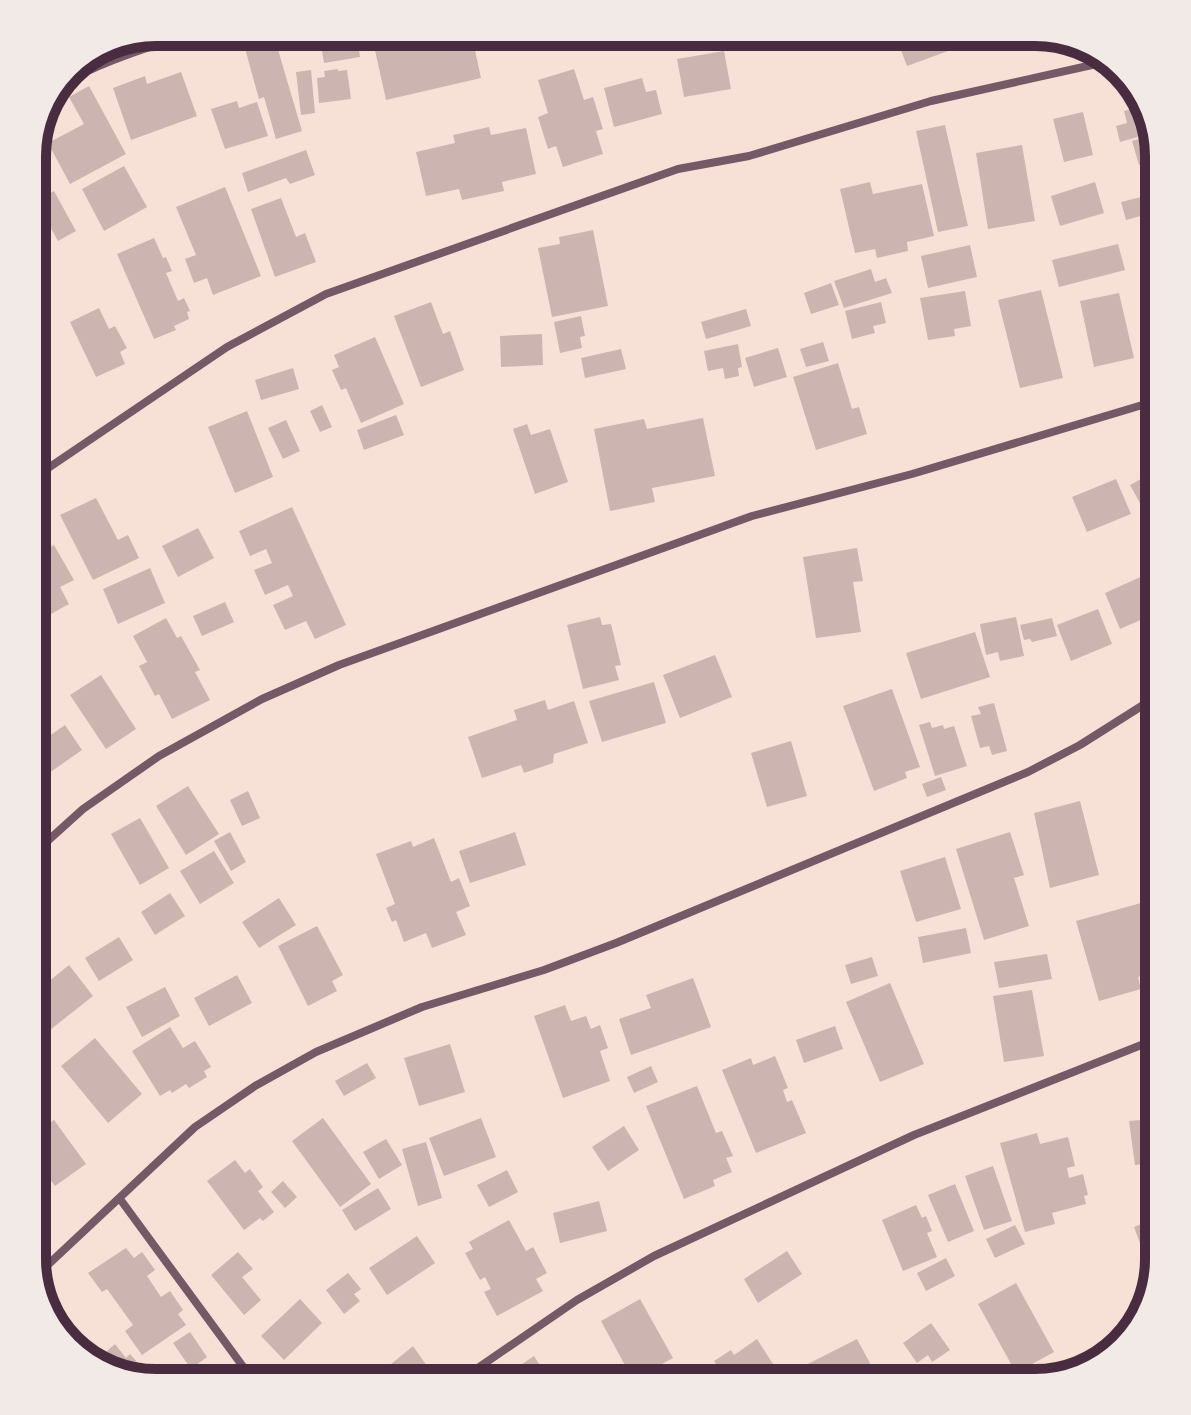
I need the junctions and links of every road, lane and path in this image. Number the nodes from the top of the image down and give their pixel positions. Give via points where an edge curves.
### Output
1 (148, 47) edge
2 (1095, 64) edge
3 (87, 70) edge
4 (1145, 404) edge
5 (46, 470) edge
6 (1145, 704) edge
7 (46, 842) edge
8 (1145, 1044) edge
9 (120, 1199) junction
10 (47, 1265) edge
11 (245, 1369) edge
12 (476, 1369) edge

1 - 3 street
2 - 5 street via 931,101 749,156 678,169 326,294 227,347
4 - 7 street via 752,516 339,665 262,699 159,756 83,809
6 - 9 street via 1028,772 616,943 422,1007 316,1052 195,1127
8 - 12 street via 914,1135 654,1256 577,1300
9 - 10 street
9 - 11 street

